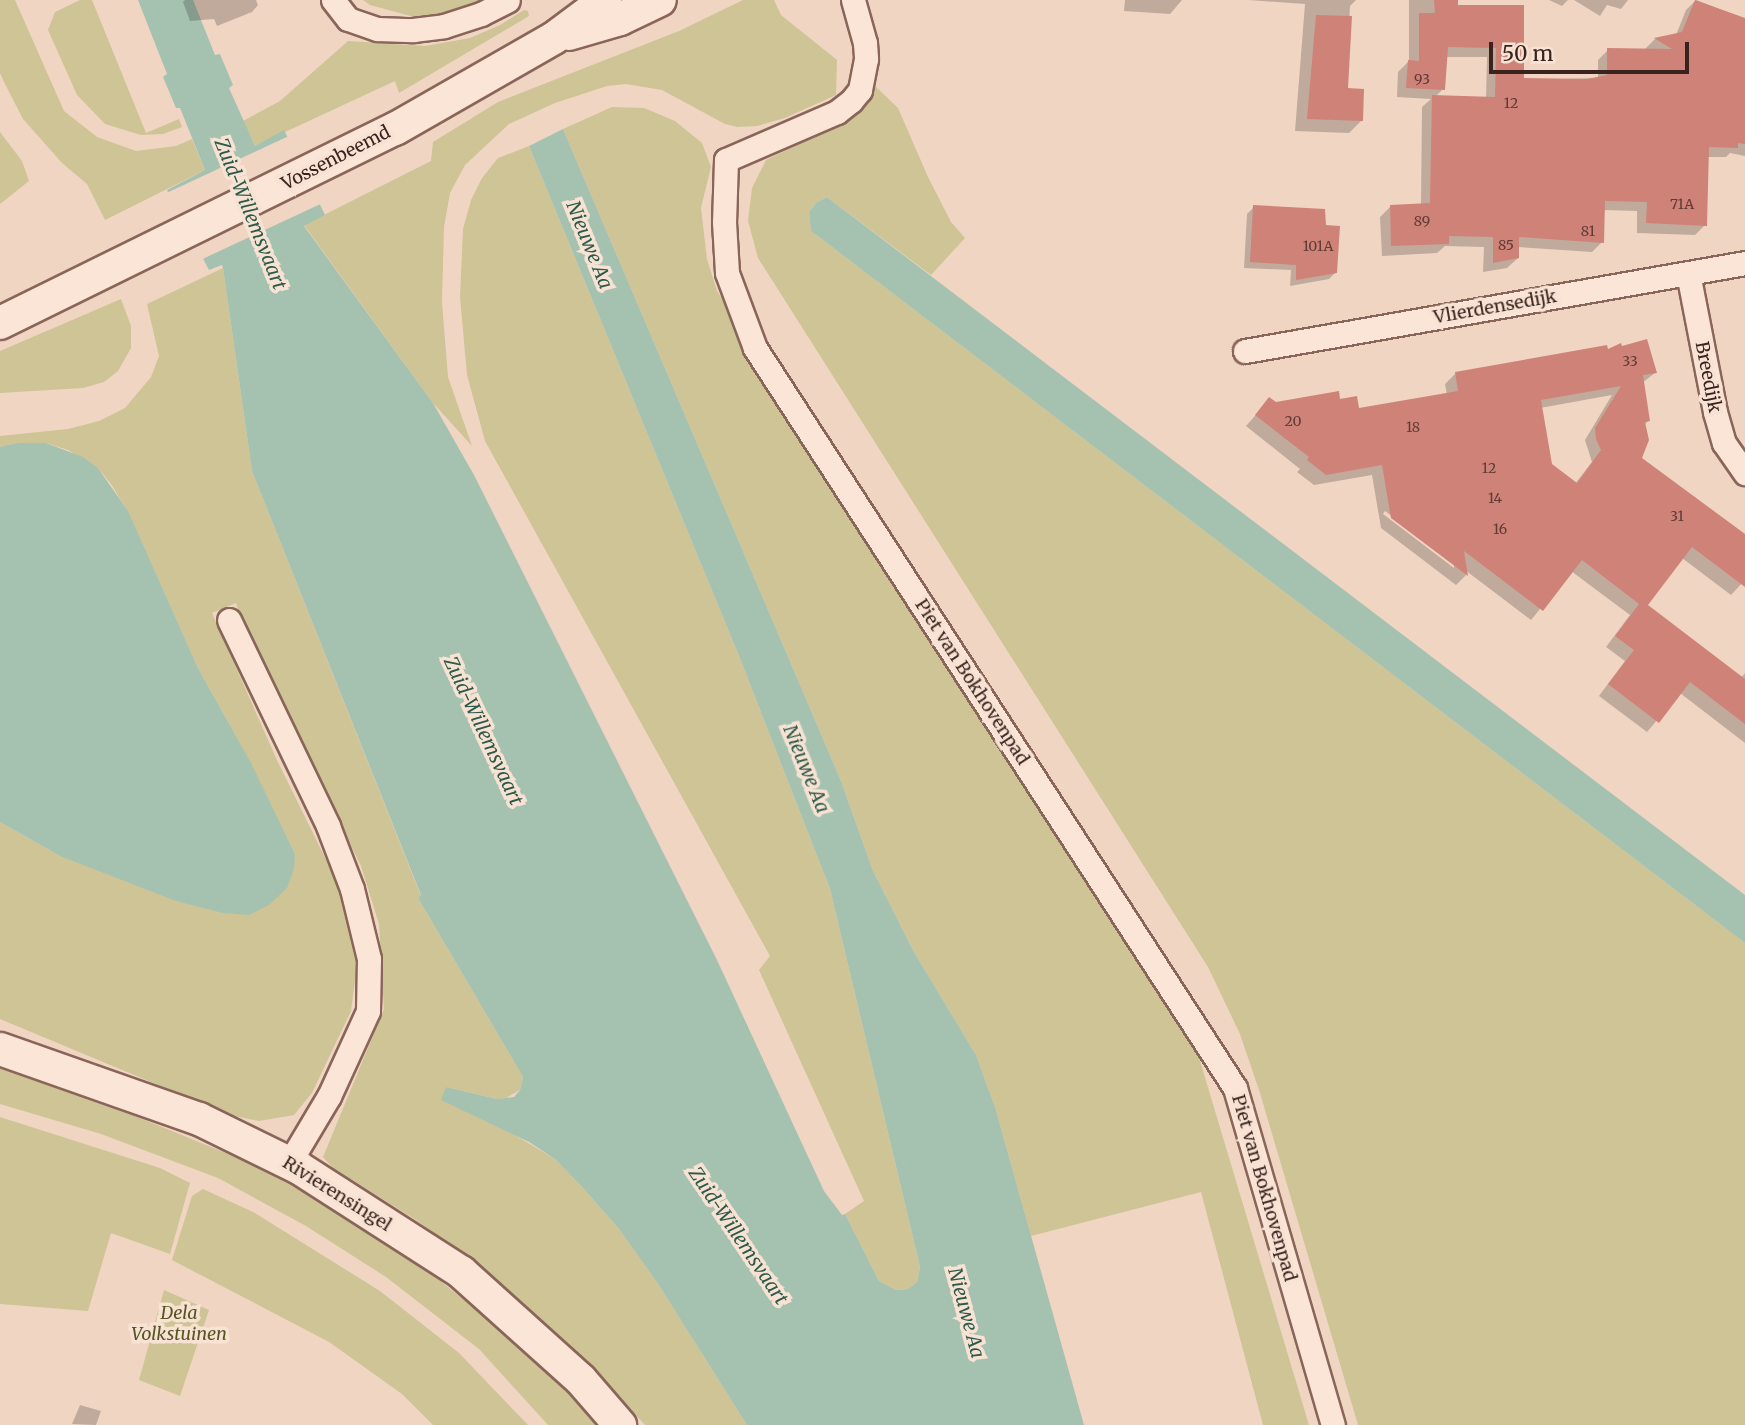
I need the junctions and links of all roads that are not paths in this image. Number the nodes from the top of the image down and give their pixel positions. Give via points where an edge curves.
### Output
1 (332, 0) edge
2 (508, 0) edge
3 (605, 0) edge
4 (660, 0) edge
5 (853, 0) edge
6 (554, 38) junction
7 (1745, 262) edge
8 (1688, 273) junction
9 (0, 323) edge
10 (1245, 351) dead end
11 (1745, 473) edge
12 (229, 620) dead end
13 (0, 1049) edge
14 (289, 1163) junction
15 (620, 1425) edge
16 (1333, 1425) edge

1 - 2 street via 348,19 377,29 413,30 444,26
3 - 6 main road, Vossenbeemd
4 - 6 main road, Vossenbeemd via 620,19
5 - 16 street, Piet van Bokhovenpad via 865,43 860,90 837,112 726,160 727,273 755,348 1236,1088
6 - 9 main road, Vossenbeemd via 395,129
7 - 8 street, Vlierdensedijk
8 - 10 street, Vlierdensedijk
8 - 11 street, Breedijk via 1715,412 1724,443
12 - 14 street via 328,826 352,889 369,959 368,1011 329,1096
13 - 14 main road, Rivierensingel via 199,1119
14 - 15 main road, Rivierensingel via 461,1272 581,1380

